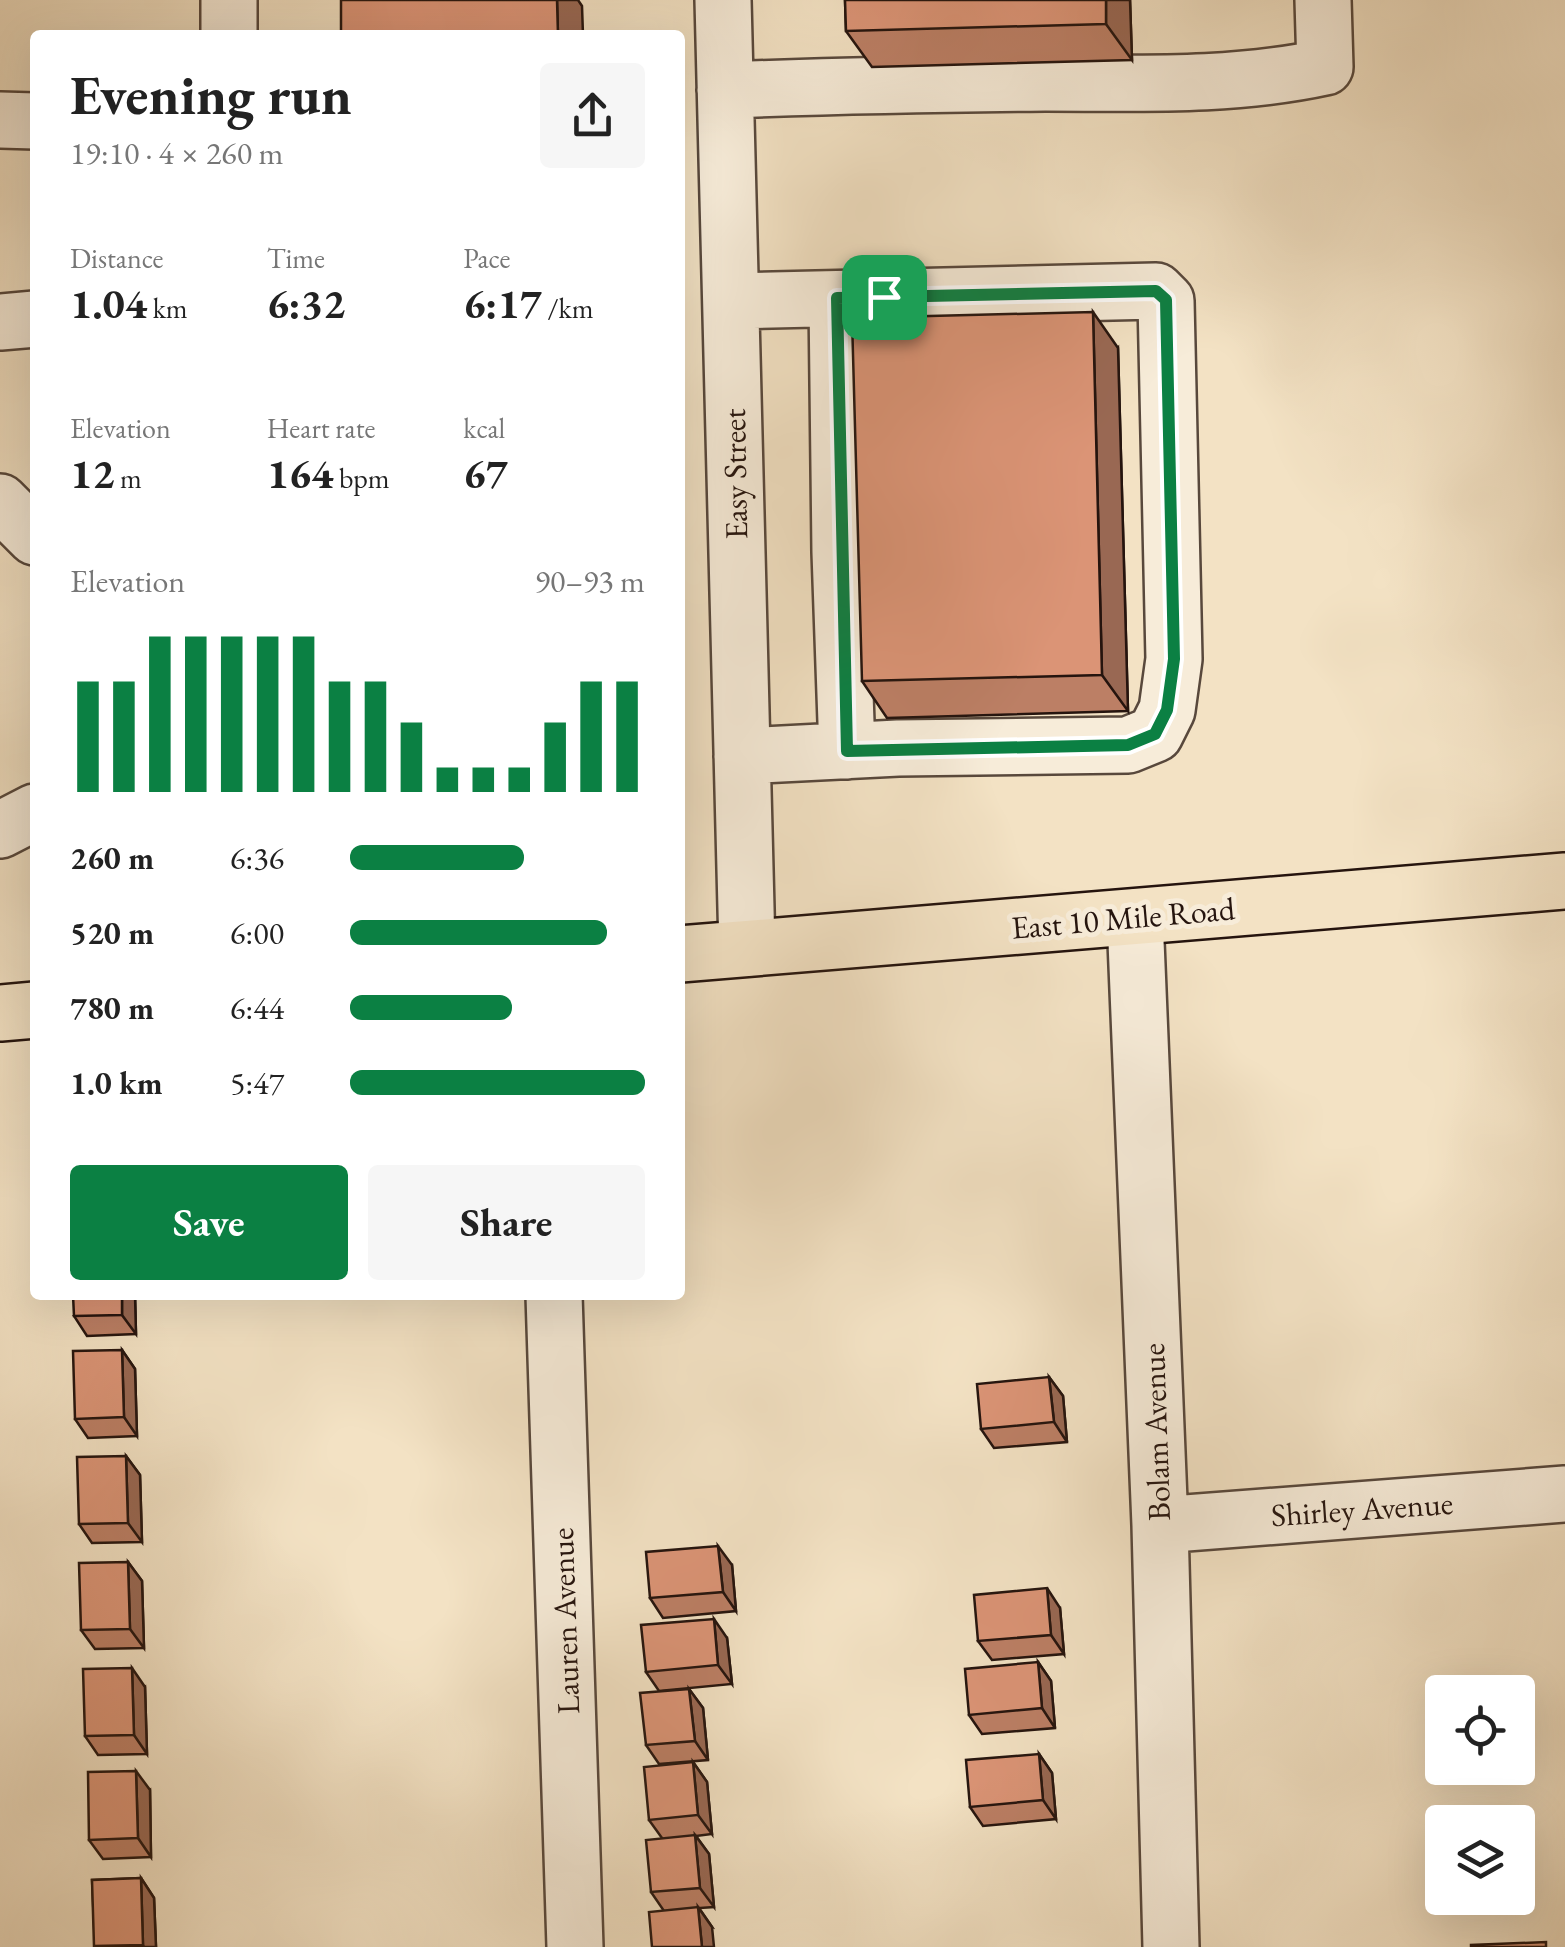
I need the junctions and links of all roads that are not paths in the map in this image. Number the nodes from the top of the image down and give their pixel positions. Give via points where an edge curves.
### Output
1 (229, 0) edge
2 (723, 0) edge
3 (1322, 0) edge
4 (230, 30) edge
5 (725, 90) junction
6 (0, 120) edge
7 (30, 120) edge
8 (837, 298) junction
9 (731, 300) junction
10 (30, 319) edge
11 (0, 322) edge
12 (0, 502) edge
13 (30, 531) edge
14 (847, 751) junction
15 (742, 756) junction
16 (30, 815) edge
17 (0, 830) edge
18 (1565, 881) edge
19 (1135, 917) junction
20 (747, 948) junction
21 (685, 954) edge
22 (0, 1005) edge
23 (30, 1010) edge
24 (0, 1013) edge
25 (554, 1300) edge
26 (1565, 1494) edge
27 (1160, 1525) junction
28 (575, 1947) edge
29 (1171, 1947) edge

1 - 4 street
2 - 5 street, Easy Street
3 - 5 street via 1325,67 1273,78
5 - 9 street, Easy Street
6 - 7 street
8 - 9 street
8 - 14 street
8 - 14 street via 1156,291 1166,300 1174,659 1167,710 1155,734 1128,745
9 - 15 street, Easy Street
10 - 11 street
12 - 13 street
14 - 15 street
15 - 20 street, Easy Street
16 - 17 street
18 - 19 main road, East 10 Mile Road
19 - 20 main road, East 10 Mile Road
19 - 27 street, Bolam Avenue
20 - 21 main road, East 10 Mile Road
22 - 24 street
23 - 24 main road
25 - 28 street, Lauren Avenue
26 - 27 street, Shirley Avenue
27 - 29 street, Bolam Avenue

